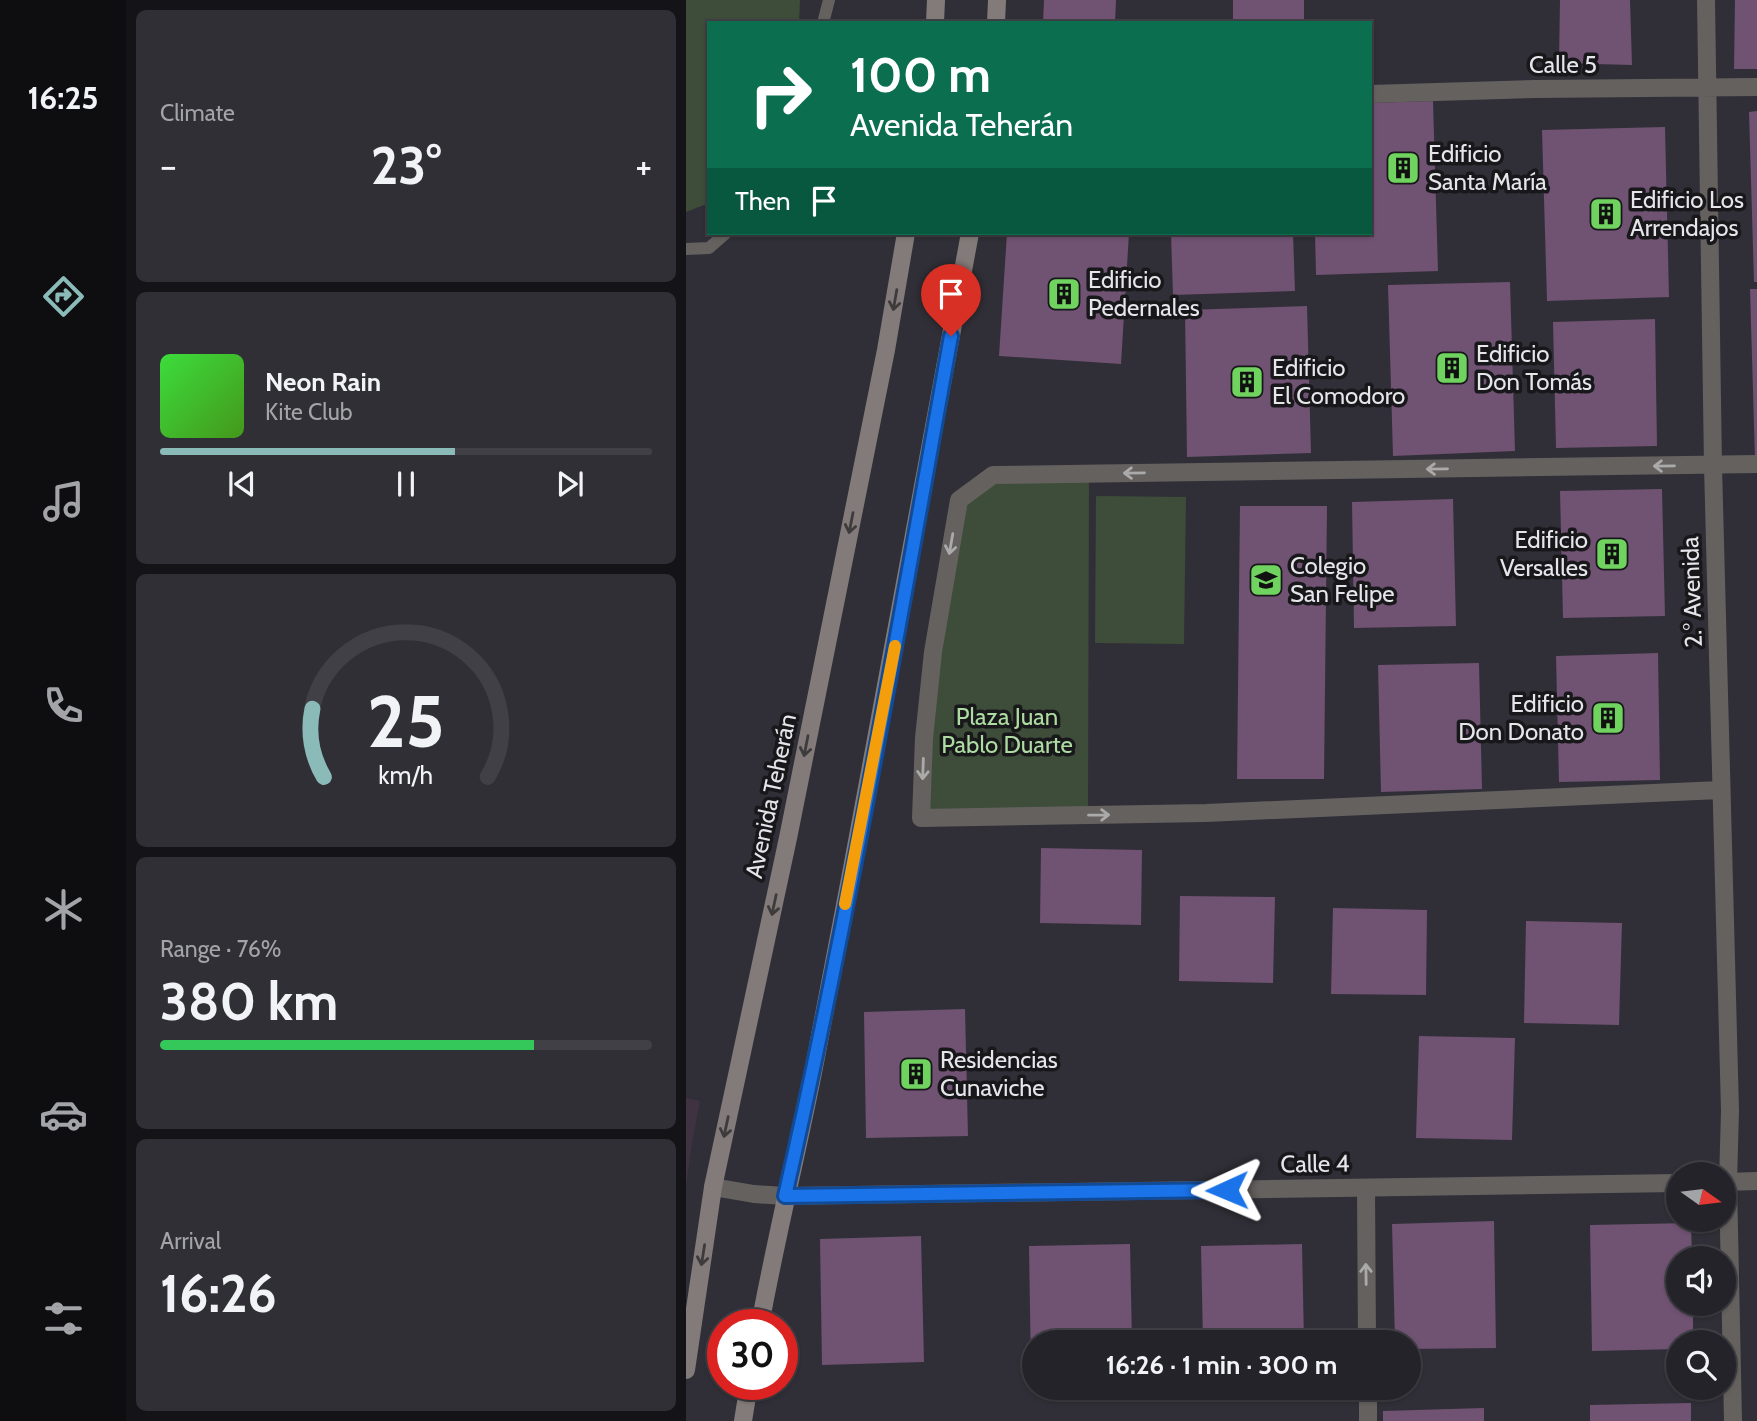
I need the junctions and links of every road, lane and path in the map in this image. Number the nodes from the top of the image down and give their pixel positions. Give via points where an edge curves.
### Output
1 (829, 0) edge
2 (936, 0) edge
3 (997, 0) edge
4 (1706, 0) edge
5 (824, 21) edge
6 (935, 21) edge
7 (996, 21) edge
8 (1757, 87) edge
9 (1706, 89) junction
10 (1372, 94) edge
11 (724, 235) edge
12 (906, 235) edge
13 (970, 235) edge
14 (686, 249) edge
15 (1757, 464) edge
16 (1713, 466) junction
17 (1720, 790) junction
18 (1727, 1162) edge
19 (1757, 1181) edge
20 (1736, 1182) edge
21 (1666, 1183) edge
22 (713, 1187) junction
23 (1366, 1188) junction
24 (785, 1196) junction
25 (1727, 1232) edge
26 (763, 1309) edge
27 (1367, 1330) edge
28 (686, 1370) edge
29 (746, 1400) edge
30 (1368, 1400) edge
31 (743, 1421) edge
32 (1368, 1421) edge
33 (1733, 1421) edge

1 - 5 lane
2 - 6 main road
3 - 7 main road
4 - 9 street, 2.° Avenida
8 - 9 street, Calle 5
9 - 10 street, Calle 5
9 - 16 street, 2.° Avenida
11 - 14 lane via 709,247
12 -> 22 main road, Avenida Teherán via 788,838
13 - 24 main road via 900,620
15 - 16 street
16 - 17 street, 2.° Avenida
16 -> 17 street via 993,475 959,500 933,652 921,818 1206,813
17 - 18 street, 2.° Avenida via 1730,1111
19 - 20 street
21 - 23 street, Calle 4
22 - 24 street, Calle 4
22 -> 28 main road, Avenida Teherán
23 - 24 street, Calle 4
27 -> 23 street
24 - 26 main road
25 - 33 street, 2.° Avenida
29 - 31 main road
30 - 32 street

